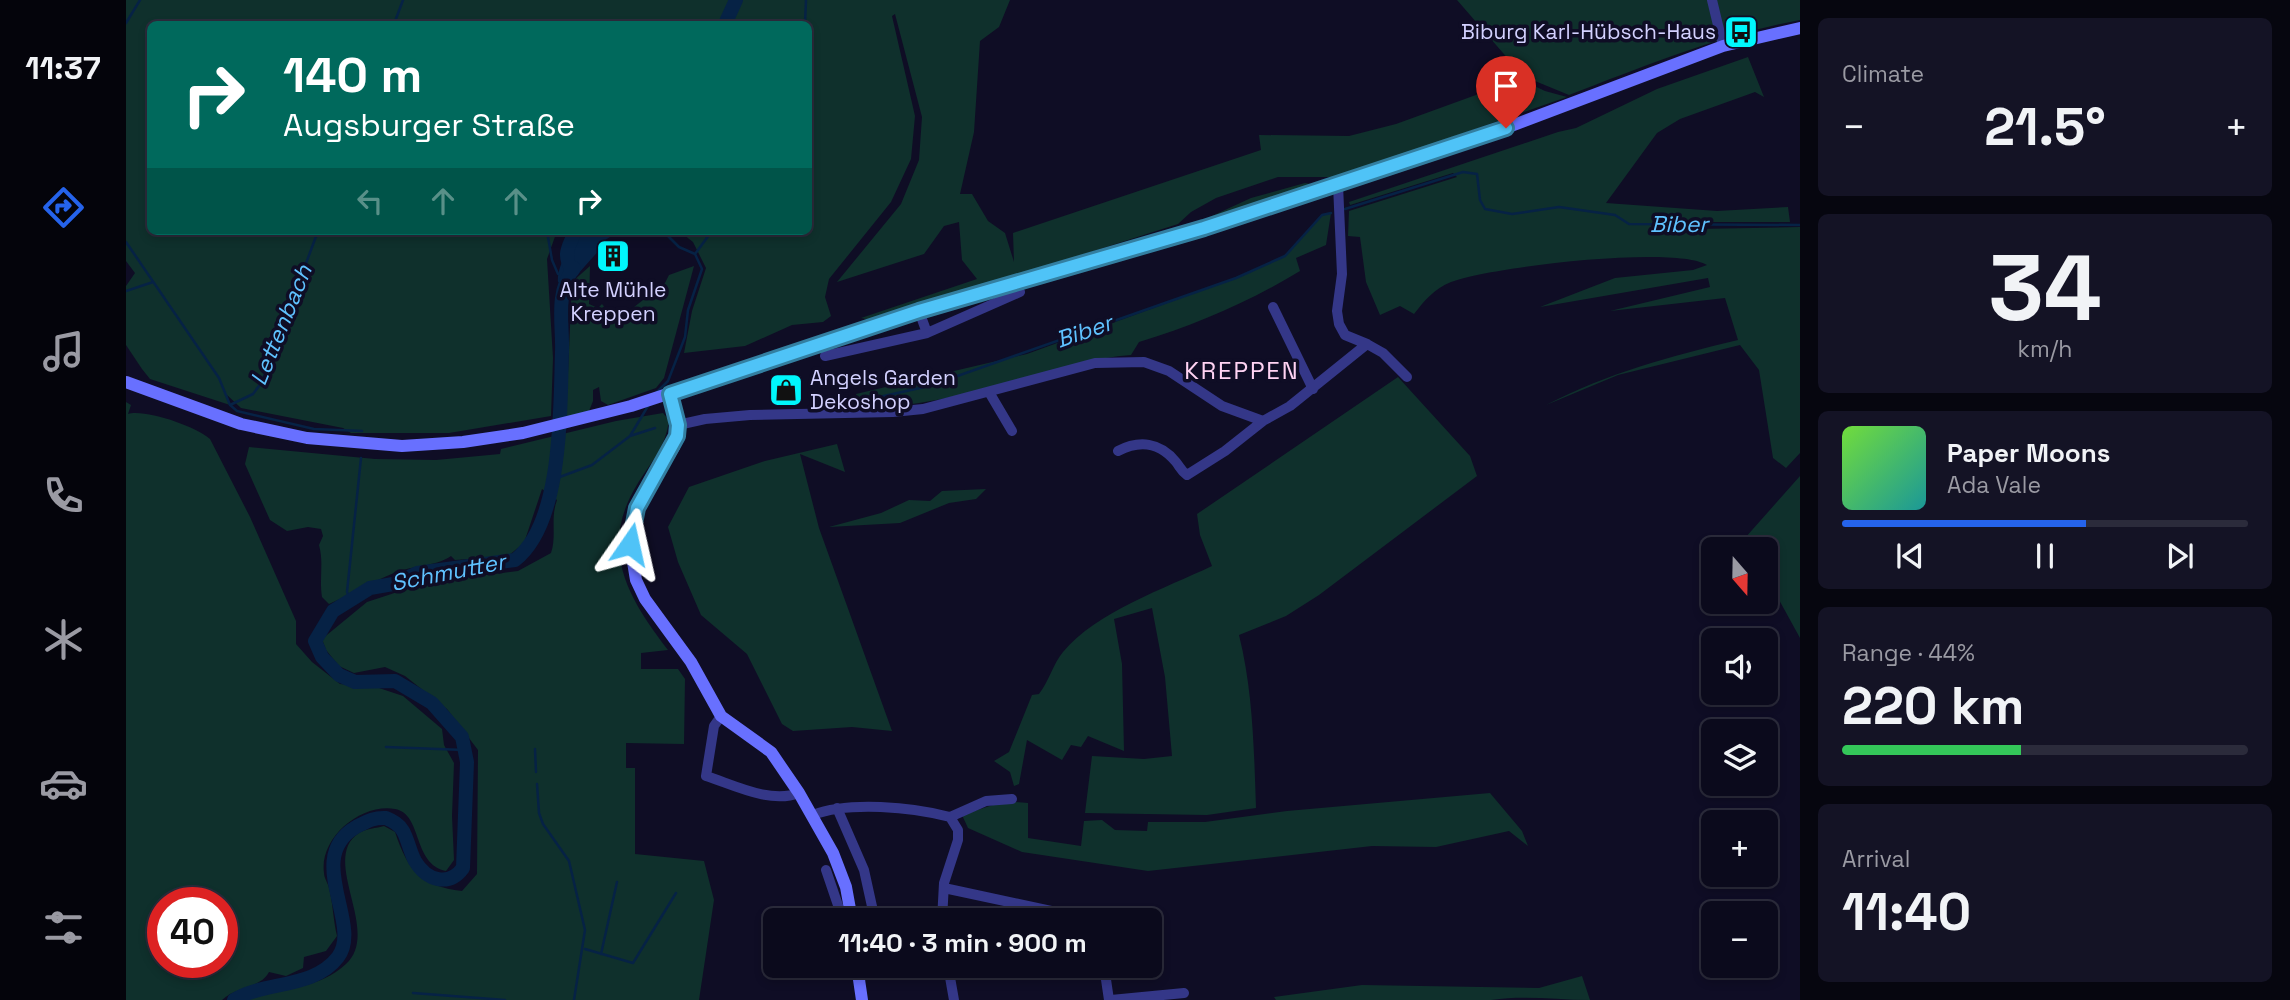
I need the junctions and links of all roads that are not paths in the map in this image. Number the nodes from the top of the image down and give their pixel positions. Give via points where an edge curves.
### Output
1 (1712, 0) edge
2 (1800, 28) edge
3 (1723, 46) junction
4 (1338, 186) junction
5 (1020, 292) dead end
6 (1273, 307) dead end
7 (919, 311) junction
8 (927, 333) junction
9 (1367, 344) junction
10 (825, 356) dead end
11 (1407, 377) dead end
12 (126, 382) edge
13 (1313, 389) junction
14 (989, 392) junction
15 (668, 395) junction
16 (1263, 421) junction
17 (678, 425) junction
18 (1012, 431) dead end
19 (1118, 451) dead end
20 (721, 716) junction
21 (799, 793) junction
22 (1012, 799) dead end
23 (837, 808) junction
24 (813, 815) junction
25 (950, 817) junction
26 (826, 870) dead end
27 (944, 888) junction
28 (840, 908) edge
29 (849, 908) edge
30 (872, 908) edge
31 (943, 908) edge
32 (1037, 908) edge
33 (859, 978) edge
34 (950, 978) edge
35 (1106, 978) edge
36 (1184, 993) dead end
37 (862, 1000) edge
38 (954, 1000) edge
39 (1110, 1000) edge

1 - 3 street
2 - 3 main road
3 - 4 main road
4 - 7 main road
4 - 9 street via 1339,324 1345,335
5 - 8 street
6 - 13 street
7 - 8 street
7 - 15 main road
8 - 10 street
9 - 11 street
9 - 13 street
12 - 15 main road via 241,424 362,445 488,440
13 - 16 street
14 - 16 street via 1095,363 1144,362 1169,371 1222,406
14 - 17 street via 893,412 750,415
14 - 18 street
15 - 17 main road
16 - 19 street via 1187,475 1158,447 1131,444
17 - 20 main road via 674,447 637,508 631,556 645,599 691,662
20 - 21 main road via 771,752
20 - 21 street via 714,726 706,776 764,794 783,797
21 - 24 main road
22 - 25 street via 986,801
23 - 24 street
23 - 25 street via 867,806
23 - 30 street via 864,870
24 - 29 main road via 841,871
25 - 27 street via 958,840
26 - 28 street
27 - 31 street
27 - 32 street
33 - 37 main road
34 - 38 street
35 - 39 street
36 - 39 street

